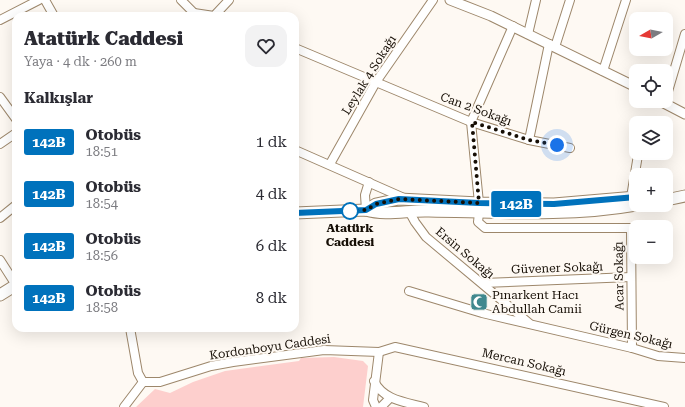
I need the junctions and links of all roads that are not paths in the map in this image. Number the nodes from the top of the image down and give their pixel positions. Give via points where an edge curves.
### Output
1 (39, 0) edge
2 (45, 0) edge
3 (181, 0) edge
4 (229, 0) edge
5 (433, 0) edge
6 (450, 0) edge
7 (536, 0) edge
8 (570, 0) edge
9 (626, 0) edge
10 (16, 12) edge
11 (52, 12) edge
12 (190, 12) edge
13 (218, 12) edge
14 (12, 14) edge
15 (0, 20) edge
16 (513, 26) junction
17 (528, 34) junction
18 (685, 34) edge
19 (552, 45) junction
20 (299, 50) edge
21 (603, 71) junction
22 (673, 72) edge
23 (376, 82) junction
24 (629, 84) edge
25 (0, 97) edge
26 (673, 107) edge
27 (12, 114) edge
28 (685, 114) edge
29 (472, 122) junction
30 (12, 136) edge
31 (529, 140) junction
32 (0, 144) edge
33 (570, 148) dead end
34 (299, 152) edge
35 (330, 164) junction
36 (369, 182) junction
37 (685, 189) edge
38 (673, 191) edge
39 (365, 195) junction
40 (685, 196) edge
41 (406, 199) junction
42 (673, 199) edge
43 (629, 201) edge
44 (12, 208) edge
45 (479, 208) junction
46 (366, 210) junction
47 (353, 211) junction
48 (409, 211) junction
49 (299, 213) edge
50 (0, 218) edge
51 (0, 260) edge
52 (632, 277) junction
53 (12, 279) edge
54 (483, 283) junction
55 (12, 288) edge
56 (409, 291) dead end
57 (0, 295) edge
58 (531, 324) junction
59 (131, 332) edge
60 (632, 348) junction
61 (379, 352) junction
62 (683, 359) edge
63 (374, 381) junction
64 (143, 382) junction
65 (390, 398) junction
66 (124, 407) edge
67 (376, 407) edge
68 (381, 407) edge
69 (424, 407) edge
70 (664, 407) edge

1 - 10 street
2 - 11 street
3 - 12 street
4 - 13 street
5 - 23 street, Leylak 4 Sokağı
6 - 16 street
7 - 17 street
8 - 19 street
9 - 21 street
14 - 15 street
16 - 17 street
16 - 29 street
17 - 19 street
18 - 22 street
19 - 21 street
19 - 31 street
20 - 23 street, Can 2 Sokağı
21 - 24 street
23 - 29 street, Can 2 Sokağı
23 - 35 street, Leylak 4 Sokağı
25 - 27 street
26 - 28 street
29 - 31 street, Can 2 Sokağı
29 - 45 street
30 - 32 street
31 - 33 street, Can 2 Sokağı
34 - 35 street
35 - 36 street
36 - 39 street
36 - 41 street
37 - 38 main road
39 - 46 street
39 - 47 street
40 - 42 main road
41 - 45 main road
41 - 46 main road via 385,201
41 - 48 main road
43 - 45 main road via 570,212
44 - 50 street
45 - 48 main road
45 - 52 street, Acar Sokağı via 478,222 485,228 631,228
46 - 47 main road
46 - 48 main road
47 - 49 main road
48 - 54 street, Ersin Sokağı via 426,237
51 - 53 street
52 - 54 street, Güvener Sokağı
52 - 60 street, Acar Sokağı
54 - 58 street, Ersin Sokağı
55 - 57 main road
56 - 58 street, Gürgen Sokağı via 482,313
58 - 60 street, Gürgen Sokağı
59 - 64 street via 138,373
60 - 62 street, Gürgen Sokağı via 658,356
61 - 63 street
61 - 64 street, Kordonboyu Caddesi via 324,350 211,366 160,382
61 - 70 street, Mercan Sokağı via 395,346
63 - 65 street via 381,392
63 - 67 street via 373,400
64 - 66 street
65 - 68 street
65 - 69 street

